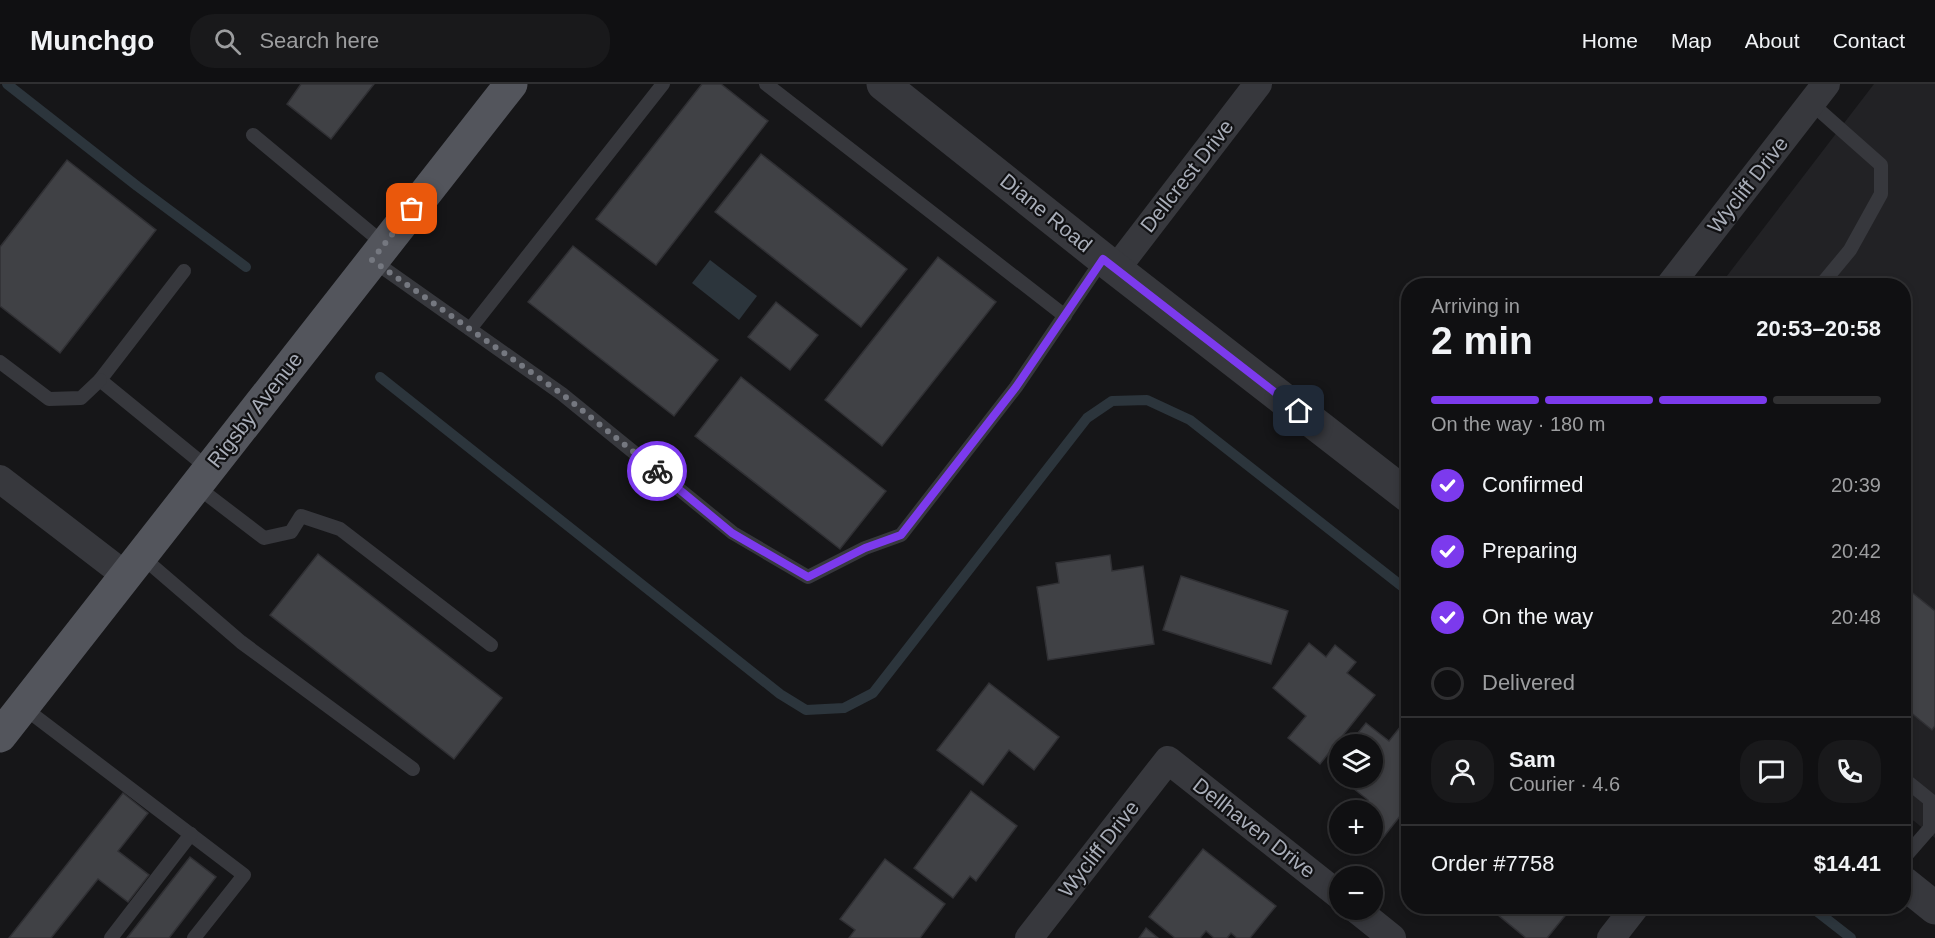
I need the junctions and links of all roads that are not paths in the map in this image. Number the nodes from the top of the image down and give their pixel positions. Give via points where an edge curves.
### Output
1 (511, 84) edge
2 (663, 84) edge
3 (766, 84) edge
4 (1258, 84) edge
5 (891, 86) edge
6 (1818, 94) edge
7 (253, 135) dead end
8 (378, 252) junction
9 (1110, 264) junction
10 (184, 271) dead end
11 (1675, 278) edge
12 (1827, 278) edge
13 (1065, 316) junction
14 (470, 329) junction
15 (0, 362) edge
16 (100, 380) junction
17 (202, 478) junction
18 (0, 479) edge
19 (1401, 491) edge
20 (133, 565) junction
21 (491, 645) dead end
22 (23, 707) junction
23 (0, 736) edge
24 (1168, 760) joint
25 (413, 769) dead end
26 (1911, 785) edge
27 (191, 834) junction
28 (1911, 850) edge
29 (1329, 887) edge
30 (1911, 888) edge
31 (1935, 908) edge
32 (1630, 914) edge
33 (1370, 920) edge
34 (111, 938) edge
35 (194, 938) edge
36 (1029, 938) edge
37 (1392, 938) edge
38 (1611, 938) edge

1 - 8 main road, Rigsby Avenue
2 - 14 lane
3 - 13 lane
4 - 9 street, Dellcrest Drive
5 - 9 street, Diane Road
6 - 11 street, Wycliff Drive
6 - 12 lane via 1881,165 1881,194 1850,250
7 - 8 lane
8 - 14 lane
8 - 17 main road, Rigsby Avenue
9 - 13 lane
9 - 19 street, Diane Road
10 - 16 lane
13 - 14 lane via 1016,387 901,535 808,577 732,533 562,394
15 - 16 lane via 50,399 81,398
16 - 17 lane
17 - 20 main road, Rigsby Avenue
17 - 21 lane via 264,538 291,532 301,516 340,529
18 - 20 street
20 - 22 main road, Rigsby Avenue
20 - 25 lane
22 - 23 main road, Rigsby Avenue
22 - 27 lane
24 - 29 street, Dellhaven Drive
24 - 36 street, Wycliff Drive
26 - 28 lane via 1930,800 1930,828
27 - 34 lane
27 - 35 lane via 244,875
30 - 31 street
32 - 38 street
33 - 37 street

